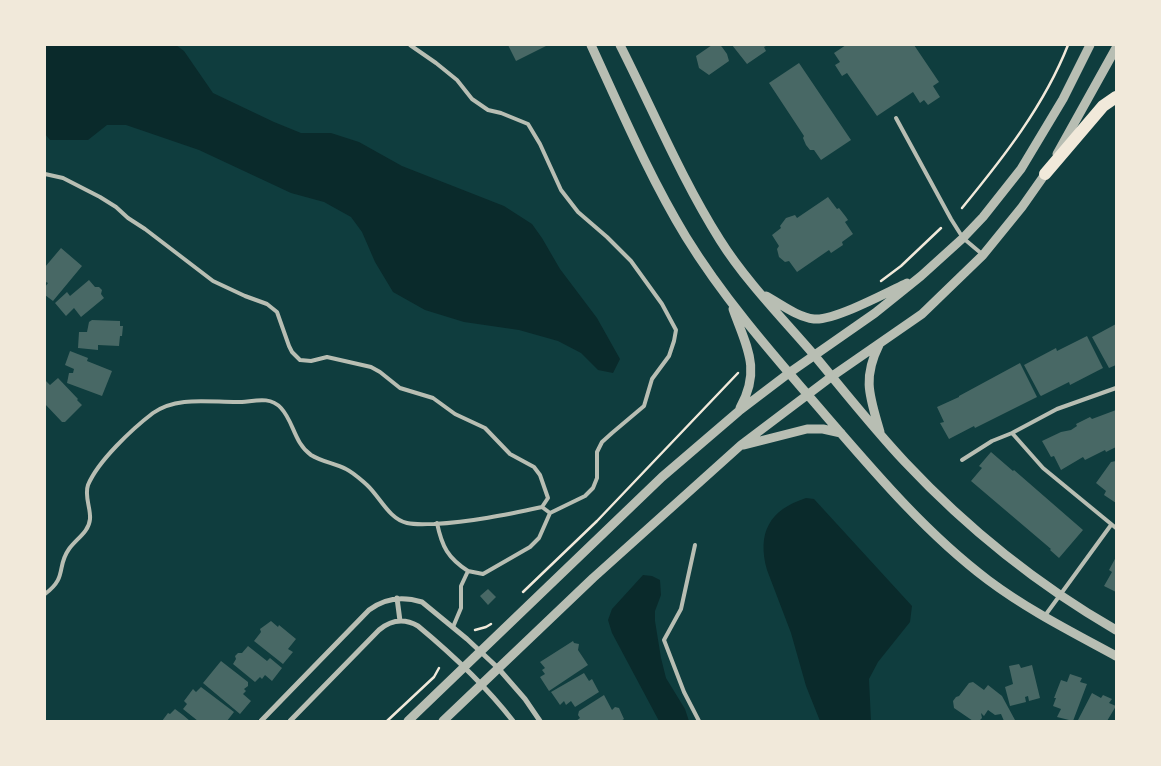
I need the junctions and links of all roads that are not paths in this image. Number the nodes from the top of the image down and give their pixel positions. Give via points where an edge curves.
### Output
1 (410, 45) edge
2 (591, 45) edge
3 (620, 45) edge
4 (1090, 45) edge
5 (1116, 48) edge
6 (1116, 97) edge
7 (896, 118) dead end
8 (45, 174) edge
9 (1045, 174) junction
10 (963, 238) junction
11 (983, 255) junction
12 (921, 276) junction
13 (760, 292) junction
14 (730, 301) junction
15 (879, 345) junction
16 (814, 355) junction
17 (789, 373) junction
18 (832, 377) junction
19 (1116, 388) edge
20 (808, 395) junction
21 (738, 410) junction
22 (841, 433) junction
23 (1012, 433) junction
24 (880, 434) junction
25 (741, 445) junction
26 (962, 460) dead end
27 (542, 507) junction
28 (550, 513) junction
29 (437, 523) junction
30 (1111, 525) junction
31 (1116, 528) edge
32 (695, 546) dead end
33 (468, 571) junction
34 (45, 594) edge
35 (1060, 594) junction
36 (397, 598) junction
37 (1044, 617) junction
38 (400, 620) junction
39 (453, 627) junction
40 (1116, 630) edge
41 (481, 651) junction
42 (1116, 656) edge
43 (464, 667) junction
44 (498, 668) junction
45 (482, 684) junction
46 (261, 721) edge
47 (290, 721) edge
48 (408, 721) edge
49 (443, 721) edge
50 (513, 721) edge
51 (540, 721) edge
52 (699, 721) edge

1 - 28 lane via 450,74 472,99 488,110 528,124 561,190 578,212 631,261 676,330 668,356 652,379 644,406 602,442 597,452 597,478 593,488 585,496
2 - 14 street via 664,199
3 - 13 street via 707,219
4 - 10 street via 1021,170
5 - 9 street
6 - 9 highway via 1103,106
7 - 10 lane
8 - 27 lane via 63,178 100,197 213,281 267,304 277,312 289,346 300,360 328,357 371,367 400,388 433,398 455,414 485,428 510,454 540,474 548,498
9 - 11 street
10 - 11 lane
10 - 12 street
11 - 15 street via 922,314
12 - 13 street via 826,318 799,315
12 - 16 street
13 - 16 street
14 - 17 street
14 - 21 street via 751,366 751,383
15 - 18 street
15 - 24 street via 871,361 868,379
16 - 17 street
16 - 18 street
17 - 20 street
17 - 21 street
18 - 20 street
18 - 24 street
19 - 23 lane via 1058,409
20 - 22 street
20 - 25 street
21 - 41 street via 662,477
22 - 25 street via 807,429
22 - 37 street via 909,510 961,559
23 - 26 lane via 992,440
23 - 30 lane via 1043,468
24 - 35 street via 972,527
25 - 44 street
27 - 28 lane
27 - 29 lane via 481,520
28 - 33 lane via 539,538 530,547 483,574
29 - 33 lane via 444,548
29 - 34 lane via 409,524 396,518 355,474 305,450 280,407 273,402 208,400 178,403 154,413 98,468 87,488 89,523 68,550 60,580
30 - 31 lane
30 - 35 lane
32 - 52 lane via 680,609 664,640
33 - 39 lane via 461,586 461,608
35 - 37 lane
35 - 40 street
36 - 38 street
36 - 39 street via 422,602
36 - 46 street via 369,610
37 - 42 street
38 - 43 street via 418,626
38 - 47 street via 379,630
39 - 41 street
41 - 43 street
41 - 44 street
43 - 45 street
43 - 48 street
44 - 45 street
44 - 51 street
45 - 49 street
45 - 50 street

